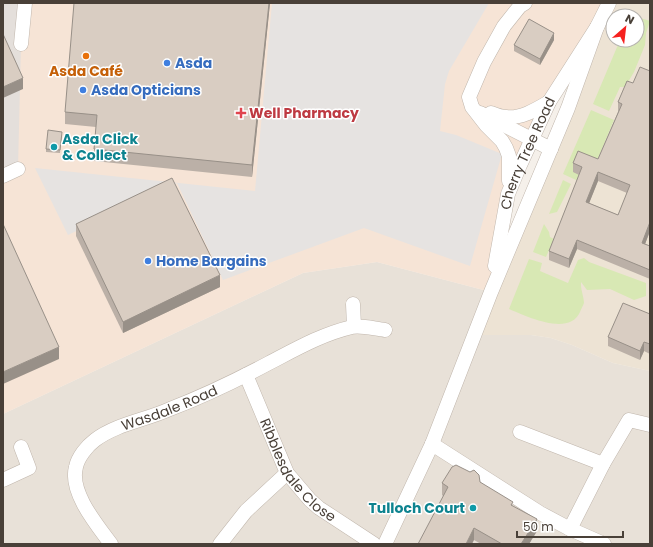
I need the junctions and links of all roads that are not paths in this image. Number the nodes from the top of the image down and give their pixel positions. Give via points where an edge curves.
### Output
1 (25, 3) edge
2 (525, 3) edge
3 (609, 3) edge
4 (596, 27) junction
5 (21, 44) dead end
6 (549, 102) junction
7 (475, 110) junction
8 (486, 125) junction
9 (530, 143) junction
10 (549, 152) junction
11 (18, 169) dead end
12 (3, 176) edge
13 (508, 194) junction
14 (491, 292) junction
15 (353, 304) dead end
16 (354, 326) junction
17 (385, 330) dead end
18 (246, 375) junction
19 (650, 424) edge
20 (520, 432) dead end
21 (432, 444) junction
22 (21, 447) dead end
23 (603, 464) junction
24 (287, 473) junction
25 (3, 480) edge
26 (570, 530) junction
27 (111, 544) edge
28 (220, 544) edge
29 (374, 544) edge
30 (385, 544) edge
31 (604, 544) edge

1 - 5 street
2 - 7 street via 511,15 484,62 469,97
3 - 4 street, Cherry Tree Road
4 - 6 street, Cherry Tree Road
4 - 10 street, Cherry Tree Road via 568,108
6 - 7 street via 530,112 508,117
6 - 9 street, Cherry Tree Road
7 - 8 street
7 - 9 street
8 - 9 street
8 - 13 street via 502,140 509,156
9 - 10 street
9 - 13 street, Cherry Tree Road
10 - 14 street, Cherry Tree Road
11 - 12 street
13 - 14 street, Cherry Tree Road
14 - 21 street, Cherry Tree Road
15 - 16 street
16 - 17 street, Wasdale Road
16 - 18 street, Wasdale Road via 323,336
18 - 24 street, Ribblesdale Close
18 - 27 street, Wasdale Road via 170,410 110,431 94,440 83,452 76,465 75,482 84,504
19 - 23 street via 629,420
20 - 23 street
21 - 26 street
21 - 30 street, Cherry Tree Road
22 - 25 street via 29,468
23 - 26 street
24 - 28 street via 246,511
24 - 29 street, Ribblesdale Close via 319,508
26 - 31 street

